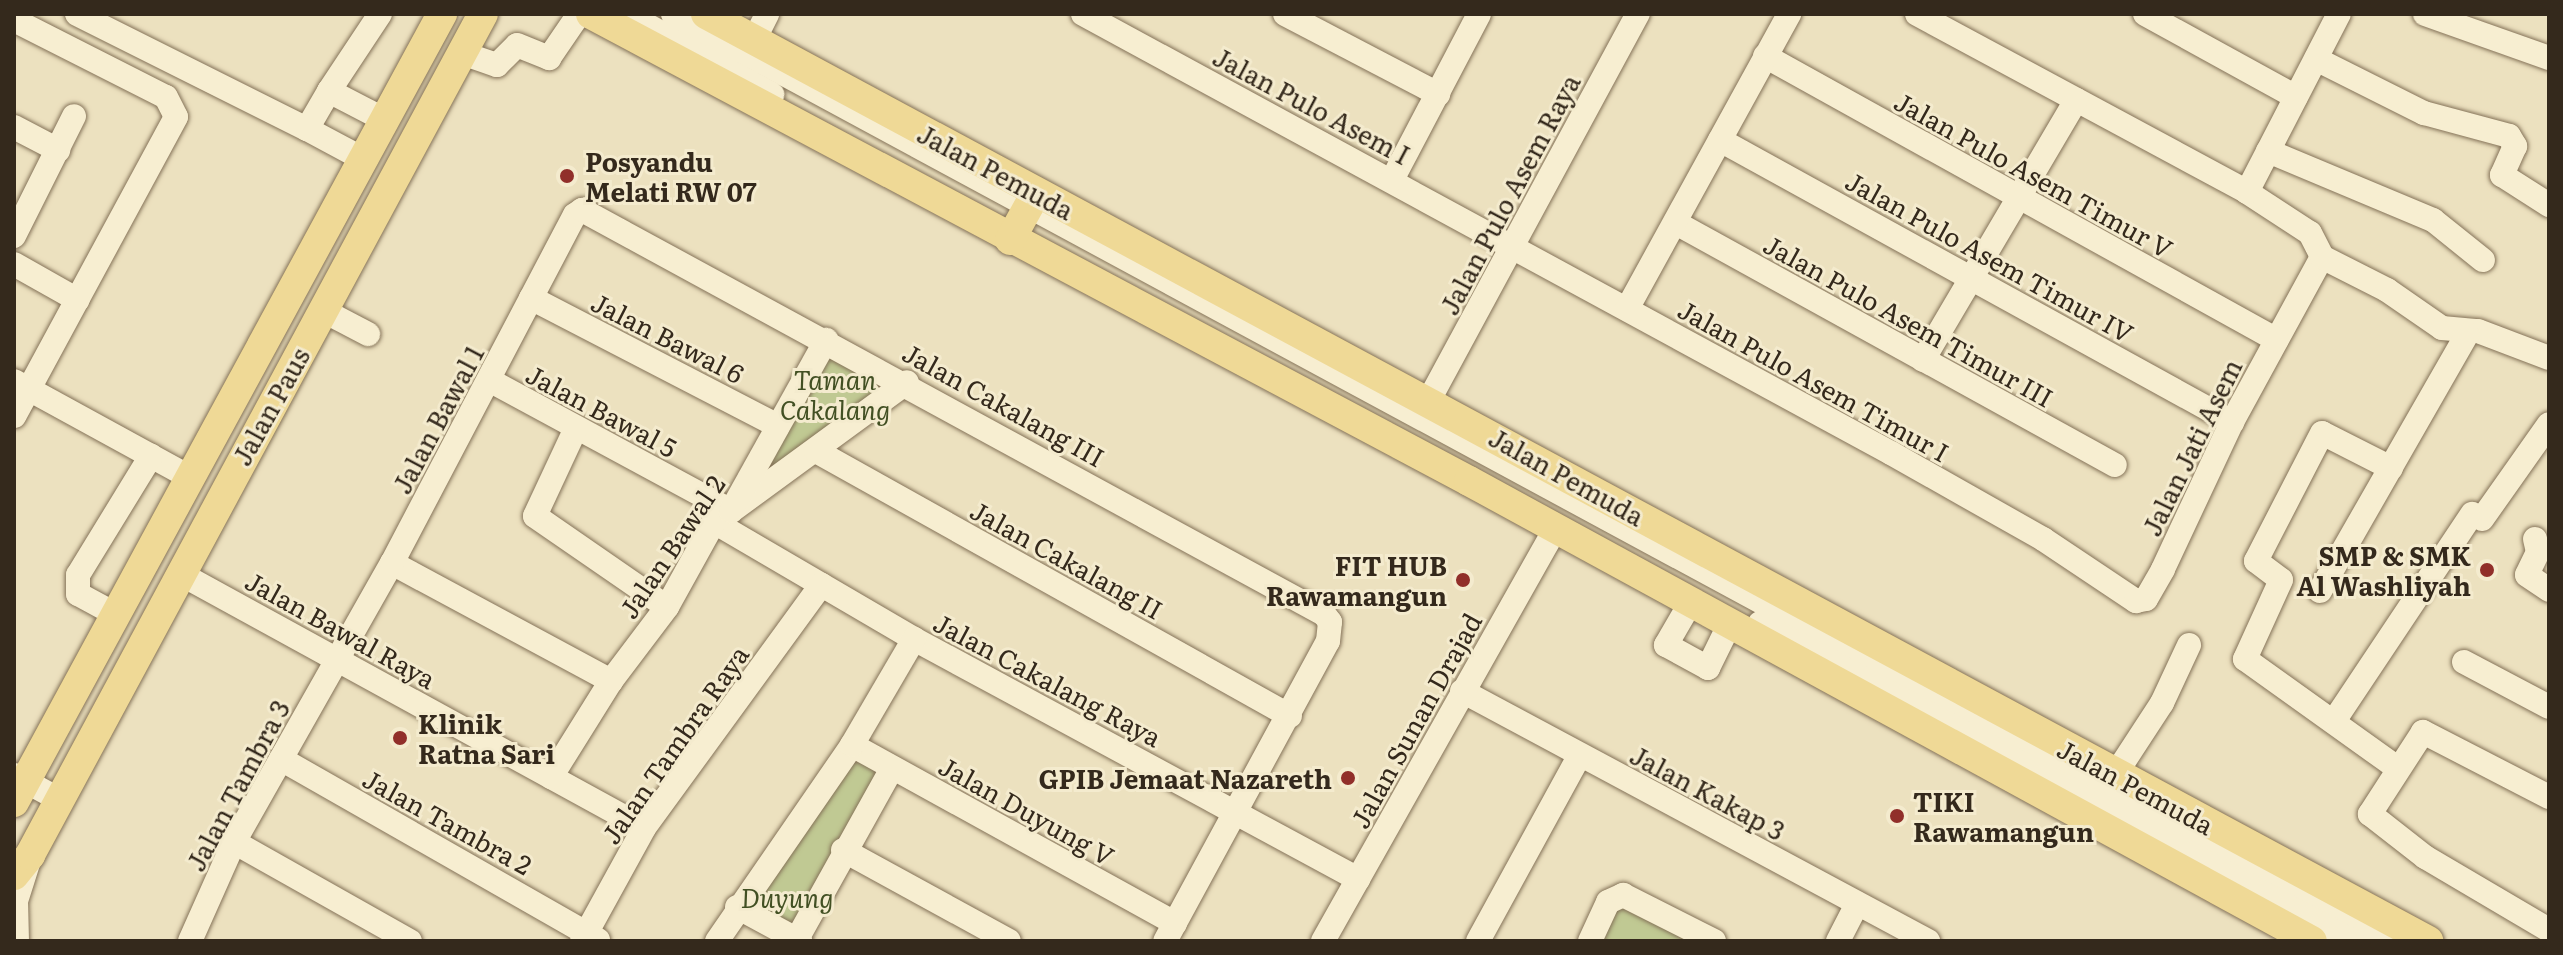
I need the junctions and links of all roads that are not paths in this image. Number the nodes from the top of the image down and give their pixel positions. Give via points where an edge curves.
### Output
1 (77, 14) edge
2 (380, 14) edge
3 (442, 14) edge
4 (483, 14) edge
5 (579, 14) edge
6 (591, 14) edge
7 (627, 14) edge
8 (673, 14) edge
9 (706, 14) edge
10 (1083, 14) edge
11 (1285, 14) edge
12 (1479, 14) edge
13 (1638, 14) edge
14 (1789, 14) edge
15 (1917, 14) edge
16 (2145, 14) edge
17 (2339, 14) edge
18 (2425, 14) edge
19 (14, 20) edge
20 (761, 27) edge
21 (462, 53) junction
22 (1765, 56) junction
23 (2549, 58) edge
24 (2316, 59) junction
25 (329, 91) junction
26 (1438, 94) junction
27 (2296, 97) junction
28 (2076, 100) junction
29 (74, 116) dead end
30 (385, 120) junction
31 (14, 127) edge
32 (307, 129) junction
33 (1720, 140) junction
34 (58, 150) junction
35 (2268, 151) junction
36 (365, 160) junction
37 (1392, 180) junction
38 (2247, 192) junction
39 (2017, 199) junction
40 (2549, 205) edge
41 (585, 210) joint
42 (1022, 217) junction
43 (1676, 223) junction
44 (14, 236) edge
45 (1515, 245) junction
46 (2322, 257) junction
47 (2483, 260) dead end
48 (14, 264) edge
49 (1971, 278) junction
50 (531, 298) junction
51 (78, 300) junction
52 (1627, 309) junction
53 (322, 310) junction
54 (368, 334) dead end
55 (2467, 334) junction
56 (826, 340) junction
57 (2277, 340) junction
58 (2549, 358) edge
59 (1923, 360) junction
60 (489, 380) junction
61 (907, 382) junction
62 (22, 385) edge
63 (1429, 400) junction
64 (14, 416) edge
65 (2232, 422) junction
66 (2549, 424) edge
67 (778, 426) junction
68 (576, 428) junction
69 (816, 451) junction
70 (151, 456) junction
71 (2115, 465) dead end
72 (2391, 468) junction
73 (189, 477) junction
74 (723, 517) junction
75 (1556, 528) junction
76 (2535, 539) dead end
77 (392, 563) junction
78 (2085, 566) joint
79 (179, 573) junction
80 (821, 585) junction
81 (2549, 590) edge
82 (2320, 591) dead end
83 (1691, 602) junction
84 (667, 607) junction
85 (115, 614) junction
86 (1730, 623) junction
87 (914, 639) junction
88 (2189, 645) dead end
89 (339, 658) junction
90 (2464, 662) dead end
91 (611, 681) junction
92 (1462, 691) junction
93 (2549, 707) edge
94 (1290, 716) junction
95 (2334, 721) junction
96 (852, 745) junction
97 (1580, 755) junction
98 (281, 759) junction
99 (892, 768) junction
100 (2397, 768) junction
101 (2115, 775) junction
102 (551, 777) junction
103 (18, 786) edge
104 (2549, 797) edge
105 (60, 800) junction
106 (1236, 813) junction
107 (644, 828) junction
108 (234, 842) junction
109 (843, 850) junction
110 (22, 865) edge
111 (1358, 879) junction
112 (1857, 904) junction
113 (737, 907) junction
114 (2549, 930) edge
115 (1170, 932) edge
116 (590, 938) edge
117 (798, 940) edge
118 (17, 941) edge
119 (190, 941) edge
120 (410, 941) edge
121 (717, 941) edge
122 (1009, 941) edge
123 (1323, 941) edge
124 (1478, 941) edge
125 (1590, 941) edge
126 (1714, 941) edge
127 (1838, 941) edge
128 (1928, 941) edge
129 (2312, 941) edge
130 (2353, 941) edge
131 (2389, 941) edge
132 (2428, 941) edge

1 - 32 street
2 - 25 street
3 - 30 main road, Jalan Paus
4 - 21 main road, Jalan Paus
5 - 21 street via 549,58 517,45 497,65
6 - 42 main road, Jalan Pemuda
7 - 42 street
8 - 42 street
9 - 20 main road, Jalan Pemuda
10 - 37 street, Jalan Pulo Asem I
11 - 26 street
12 - 26 street
13 - 45 street, Jalan Pulo Asem Raya
14 - 22 street
15 - 28 street
16 - 27 street
17 - 24 street
18 - 23 street
19 - 51 street via 166,97 176,117
20 - 42 main road, Jalan Pemuda
21 - 53 main road, Jalan Paus
22 - 33 street
22 - 39 street, Jalan Pulo Asem Timur V
24 - 27 street
24 - 40 street via 2424,113 2509,136 2515,146 2503,177
25 - 30 street
25 - 32 street
26 - 37 street
27 - 35 street
28 - 38 street
28 - 39 street
29 - 34 street
30 - 36 main road, Jalan Paus
31 - 34 street
32 - 36 street
33 - 43 street
33 - 49 street, Jalan Pulo Asem Timur IV
34 - 44 street
35 - 38 street
35 - 47 street via 2433,220
36 - 73 main road, Jalan Paus
37 - 45 street, Jalan Pulo Asem I
38 - 46 street via 2310,233
39 - 49 street
39 - 57 street, Jalan Pulo Asem Timur V
41 - 50 street, Jalan Bawal 1 via 575,215
41 - 56 street, Jalan Cakalang III
42 - 63 main road, Jalan Pemuda
42 - 75 main road, Jalan Pemuda
42 - 130 street
42 - 131 street
43 - 52 street
43 - 59 street, Jalan Pulo Asem Timur III
45 - 52 street, Jalan Pulo Asem Timur I
45 - 63 street, Jalan Pulo Asem Raya
46 - 55 street via 2387,290 2442,328
46 - 57 street, Jalan Jati Asem
48 - 51 street
49 - 59 street
49 - 65 street, Jalan Pulo Asem Timur IV
50 - 60 street, Jalan Bawal 1
50 - 67 street, Jalan Bawal 6
51 - 62 street
52 - 78 street, Jalan Pulo Asem Timur I
53 - 54 street
53 - 79 main road, Jalan Paus
55 - 58 street via 2478,331
55 - 72 street
56 - 61 street, Jalan Cakalang III
56 - 67 street, Jalan Bawal 2
57 - 65 street, Jalan Jati Asem
59 - 71 street, Jalan Pulo Asem Timur III
60 - 68 street, Jalan Bawal 5
60 - 77 street, Jalan Bawal 1
61 - 69 street
61 - 94 street, Jalan Cakalang III via 1324,614 1330,632
62 - 64 street
62 - 70 street
63 - 101 main road, Jalan Pemuda
65 - 78 street, Jalan Jati Asem via 2146,599 2136,601
66 - 95 street via 2477,516
67 - 74 street, Jalan Bawal 2
68 - 74 street, Jalan Bawal 5
68 - 84 street via 535,516
69 - 74 street
69 - 94 street, Jalan Cakalang II
70 - 73 street
70 - 85 street via 78,575 78,594
72 - 82 street
72 - 95 street via 2322,433 2256,561 2281,580 2245,659
73 - 85 main road, Jalan Paus
74 - 80 street, Jalan Cakalang Raya
74 - 84 street, Jalan Bawal 2
75 - 83 main road, Jalan Pemuda
75 - 92 street, Jalan Sunan Drajad
76 - 81 street via 2538,552 2527,575
77 - 89 street, Jalan Bawal 1
77 - 91 street
79 - 89 street, Jalan Bawal Raya
79 - 105 main road, Jalan Paus
80 - 87 street, Jalan Cakalang Raya
80 - 107 street, Jalan Tambra Raya
83 - 86 main road, Jalan Pemuda
83 - 86 street via 1666,645 1708,668
84 - 91 street, Jalan Bawal 2
85 - 103 main road, Jalan Paus
86 - 129 main road, Jalan Pemuda
87 - 96 street
87 - 106 street, Jalan Cakalang Raya
88 - 101 street via 2162,703
89 - 98 street, Jalan Tambra 3
89 - 102 street, Jalan Bawal Raya
90 - 93 street
91 - 102 street, Jalan Bawal 2
92 - 97 street, Jalan Kakap 3
92 - 111 street, Jalan Sunan Drajad
94 - 106 street
95 - 100 street
96 - 99 street, Jalan Duyung V
96 - 113 street
97 - 112 street, Jalan Kakap 3
97 - 124 street
98 - 108 street, Jalan Tambra 3
98 - 116 street, Jalan Tambra 2
99 - 109 street
99 - 115 street, Jalan Duyung V
100 - 104 street via 2426,732
100 - 114 street via 2371,809 2372,819 2425,857
101 - 132 main road, Jalan Pemuda
102 - 107 street, Jalan Bawal Raya
103 - 105 street
105 - 110 main road, Jalan Paus
106 - 111 street, Jalan Cakalang Raya
106 - 115 street
107 - 116 street, Jalan Tambra Raya
108 - 119 street, Jalan Tambra 3
108 - 120 street
109 - 117 street
109 - 122 street
110 - 118 street
111 - 123 street, Jalan Sunan Drajad
112 - 127 street
112 - 128 street, Jalan Kakap 3
113 - 117 street
113 - 121 street
125 - 126 street via 1608,902 1623,895

